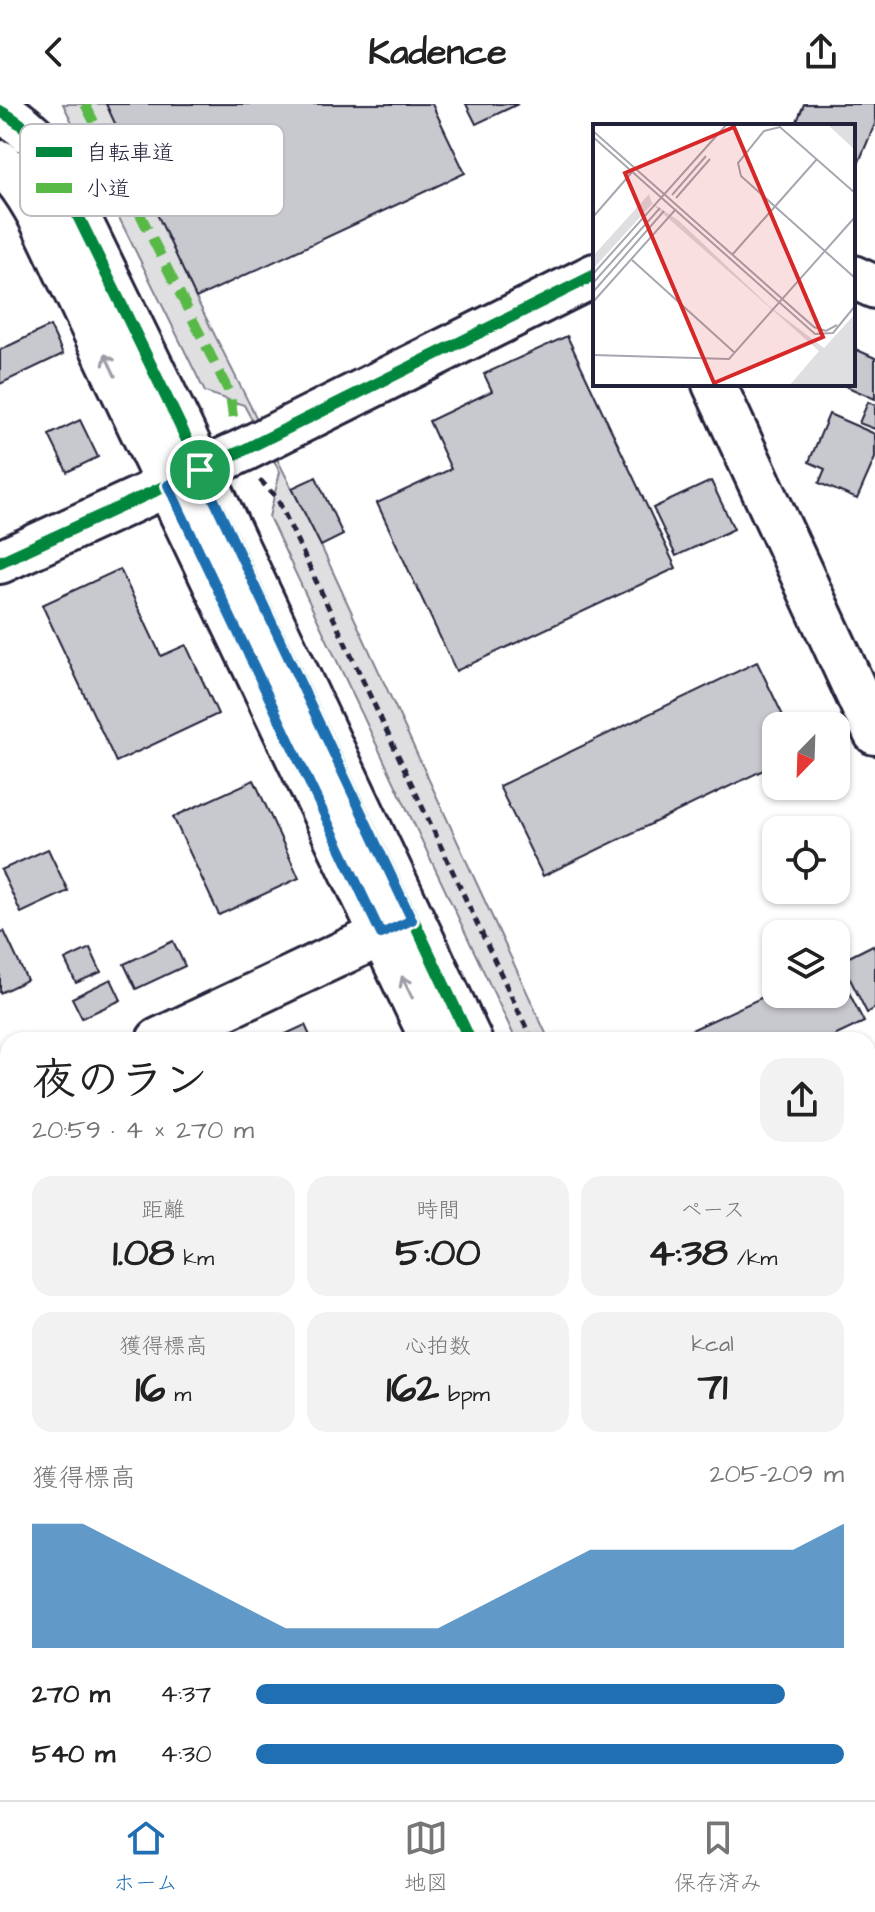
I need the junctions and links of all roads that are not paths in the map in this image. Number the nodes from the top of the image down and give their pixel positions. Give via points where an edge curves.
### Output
1 (0, 111) edge
2 (21, 124) edge
3 (0, 162) edge
4 (20, 184) edge
5 (39, 216) edge
6 (74, 216) edge
7 (593, 276) edge
8 (855, 278) edge
9 (875, 287) edge
10 (715, 386) edge
11 (184, 477) junction
12 (0, 562) edge
13 (875, 733) edge
14 (397, 927) junction
15 (175, 1032) edge
16 (430, 1032) edge
17 (465, 1032) edge

1 - 2 street
4 -> 3 street
11 -> 5 street
6 - 11 street
7 - 11 street
8 - 9 street
10 - 13 street
11 - 12 street
11 - 14 street
14 - 15 street
16 -> 14 street
14 - 17 street

